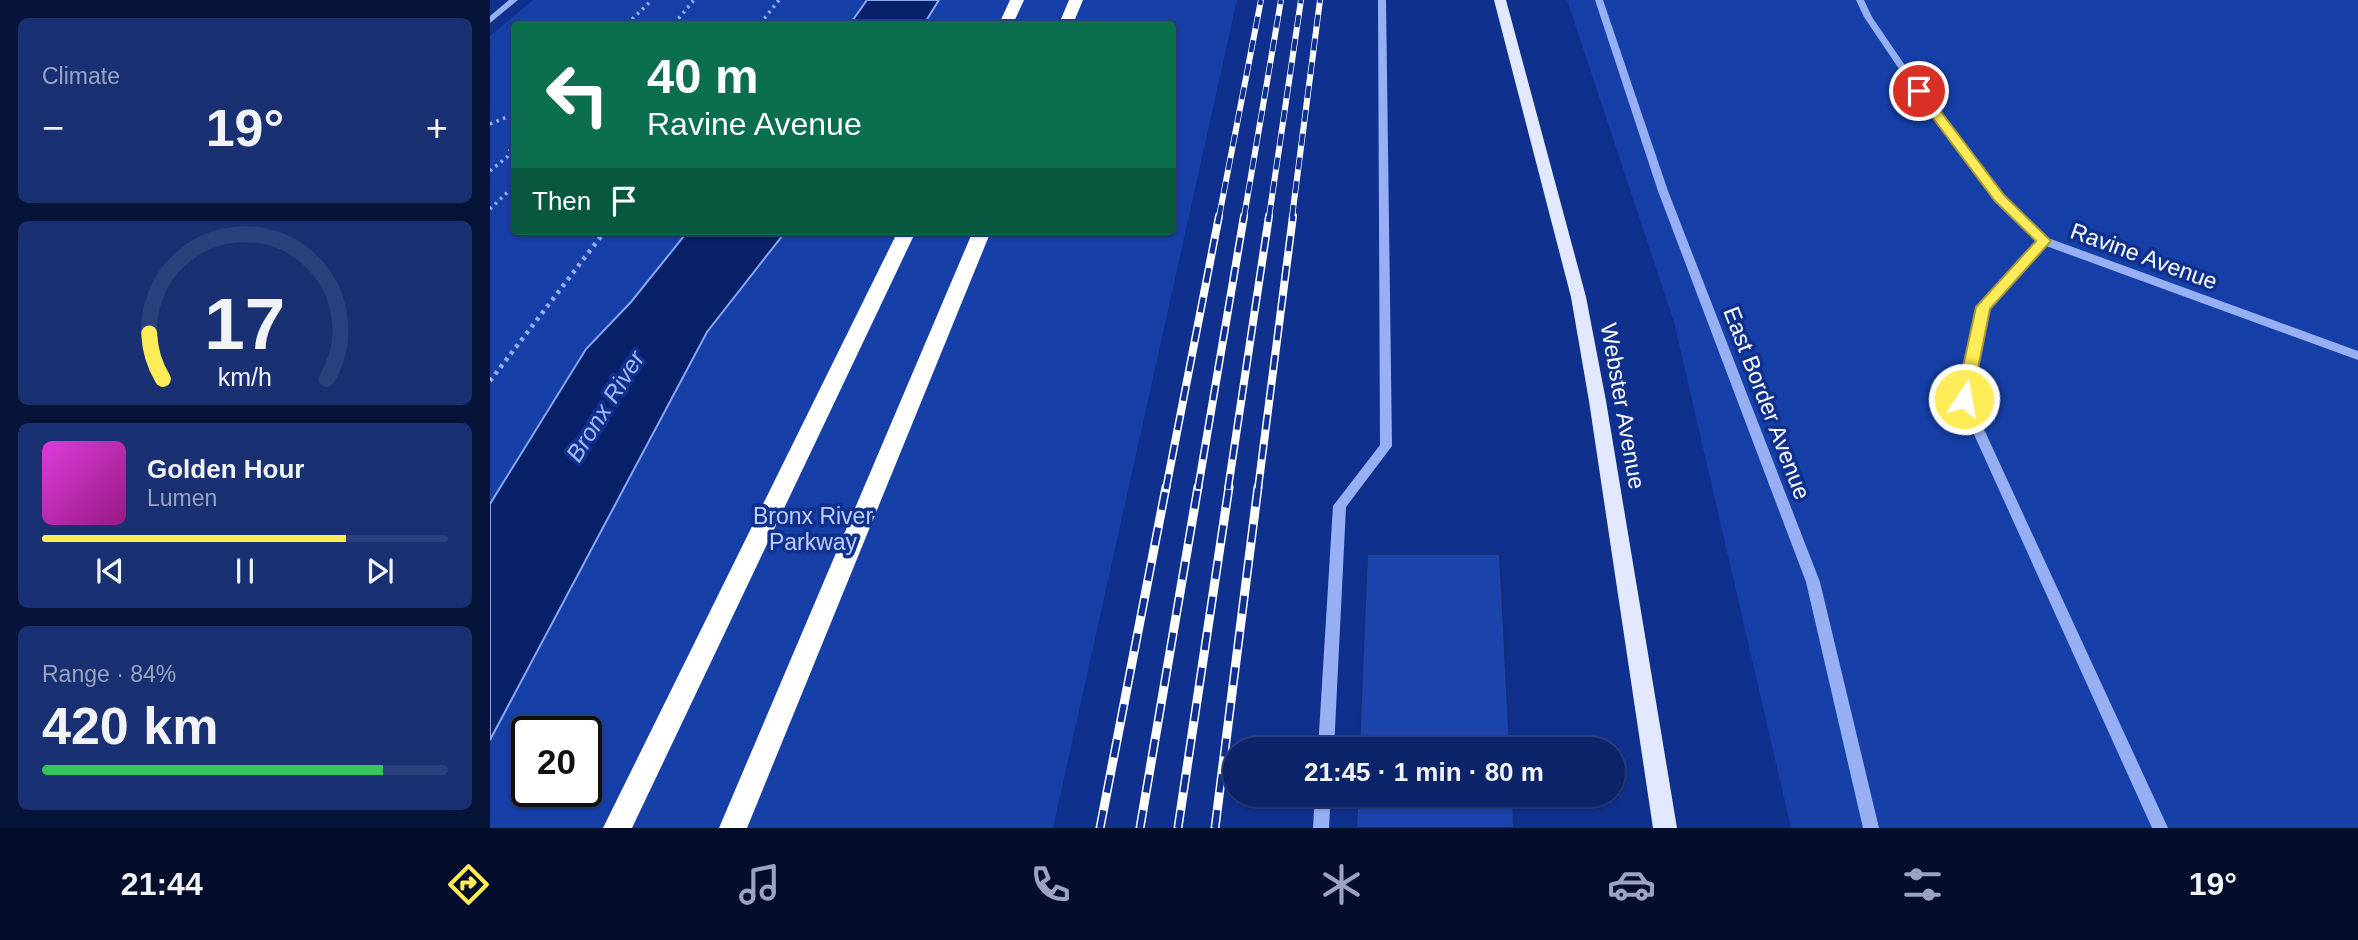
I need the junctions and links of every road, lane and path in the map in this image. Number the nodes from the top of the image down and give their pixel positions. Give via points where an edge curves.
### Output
1 (514, 0) edge
2 (652, 0) edge
3 (694, 0) edge
4 (779, 0) edge
5 (1017, 0) edge
6 (1076, 0) edge
7 (1382, 0) edge
8 (1500, 0) edge
9 (1599, 0) edge
10 (1860, 0) edge
11 (490, 20) edge
12 (630, 21) edge
13 (676, 21) edge
14 (762, 21) edge
15 (1007, 21) edge
16 (1067, 21) edge
17 (511, 115) edge
18 (490, 124) edge
19 (511, 148) edge
20 (490, 171) edge
21 (511, 189) edge
22 (490, 209) edge
23 (602, 235) edge
24 (905, 235) edge
25 (980, 235) edge
26 (2044, 241) junction
27 (2358, 356) edge
28 (490, 381) edge
29 (1327, 737) edge
30 (1322, 807) edge
31 (617, 828) edge
32 (733, 828) edge
33 (1321, 828) edge
34 (1664, 828) edge
35 (1871, 828) edge
36 (2160, 828) edge

1 - 11 street
2 - 12 path
3 - 13 path
4 - 14 path
5 - 15 highway
6 - 16 highway
7 - 29 street via 1386,446 1340,506
8 - 34 main road, Webster Avenue via 1587,337
9 - 35 street, East Border Avenue via 1663,191 1812,582
10 - 26 street, Ravine Avenue via 1931,110 1999,198
17 - 18 path
19 - 20 path
21 - 22 path
23 - 28 path
24 - 31 highway
25 - 32 highway
26 - 27 street, Ravine Avenue
26 - 36 street via 1983,307 1964,399
30 - 33 street

